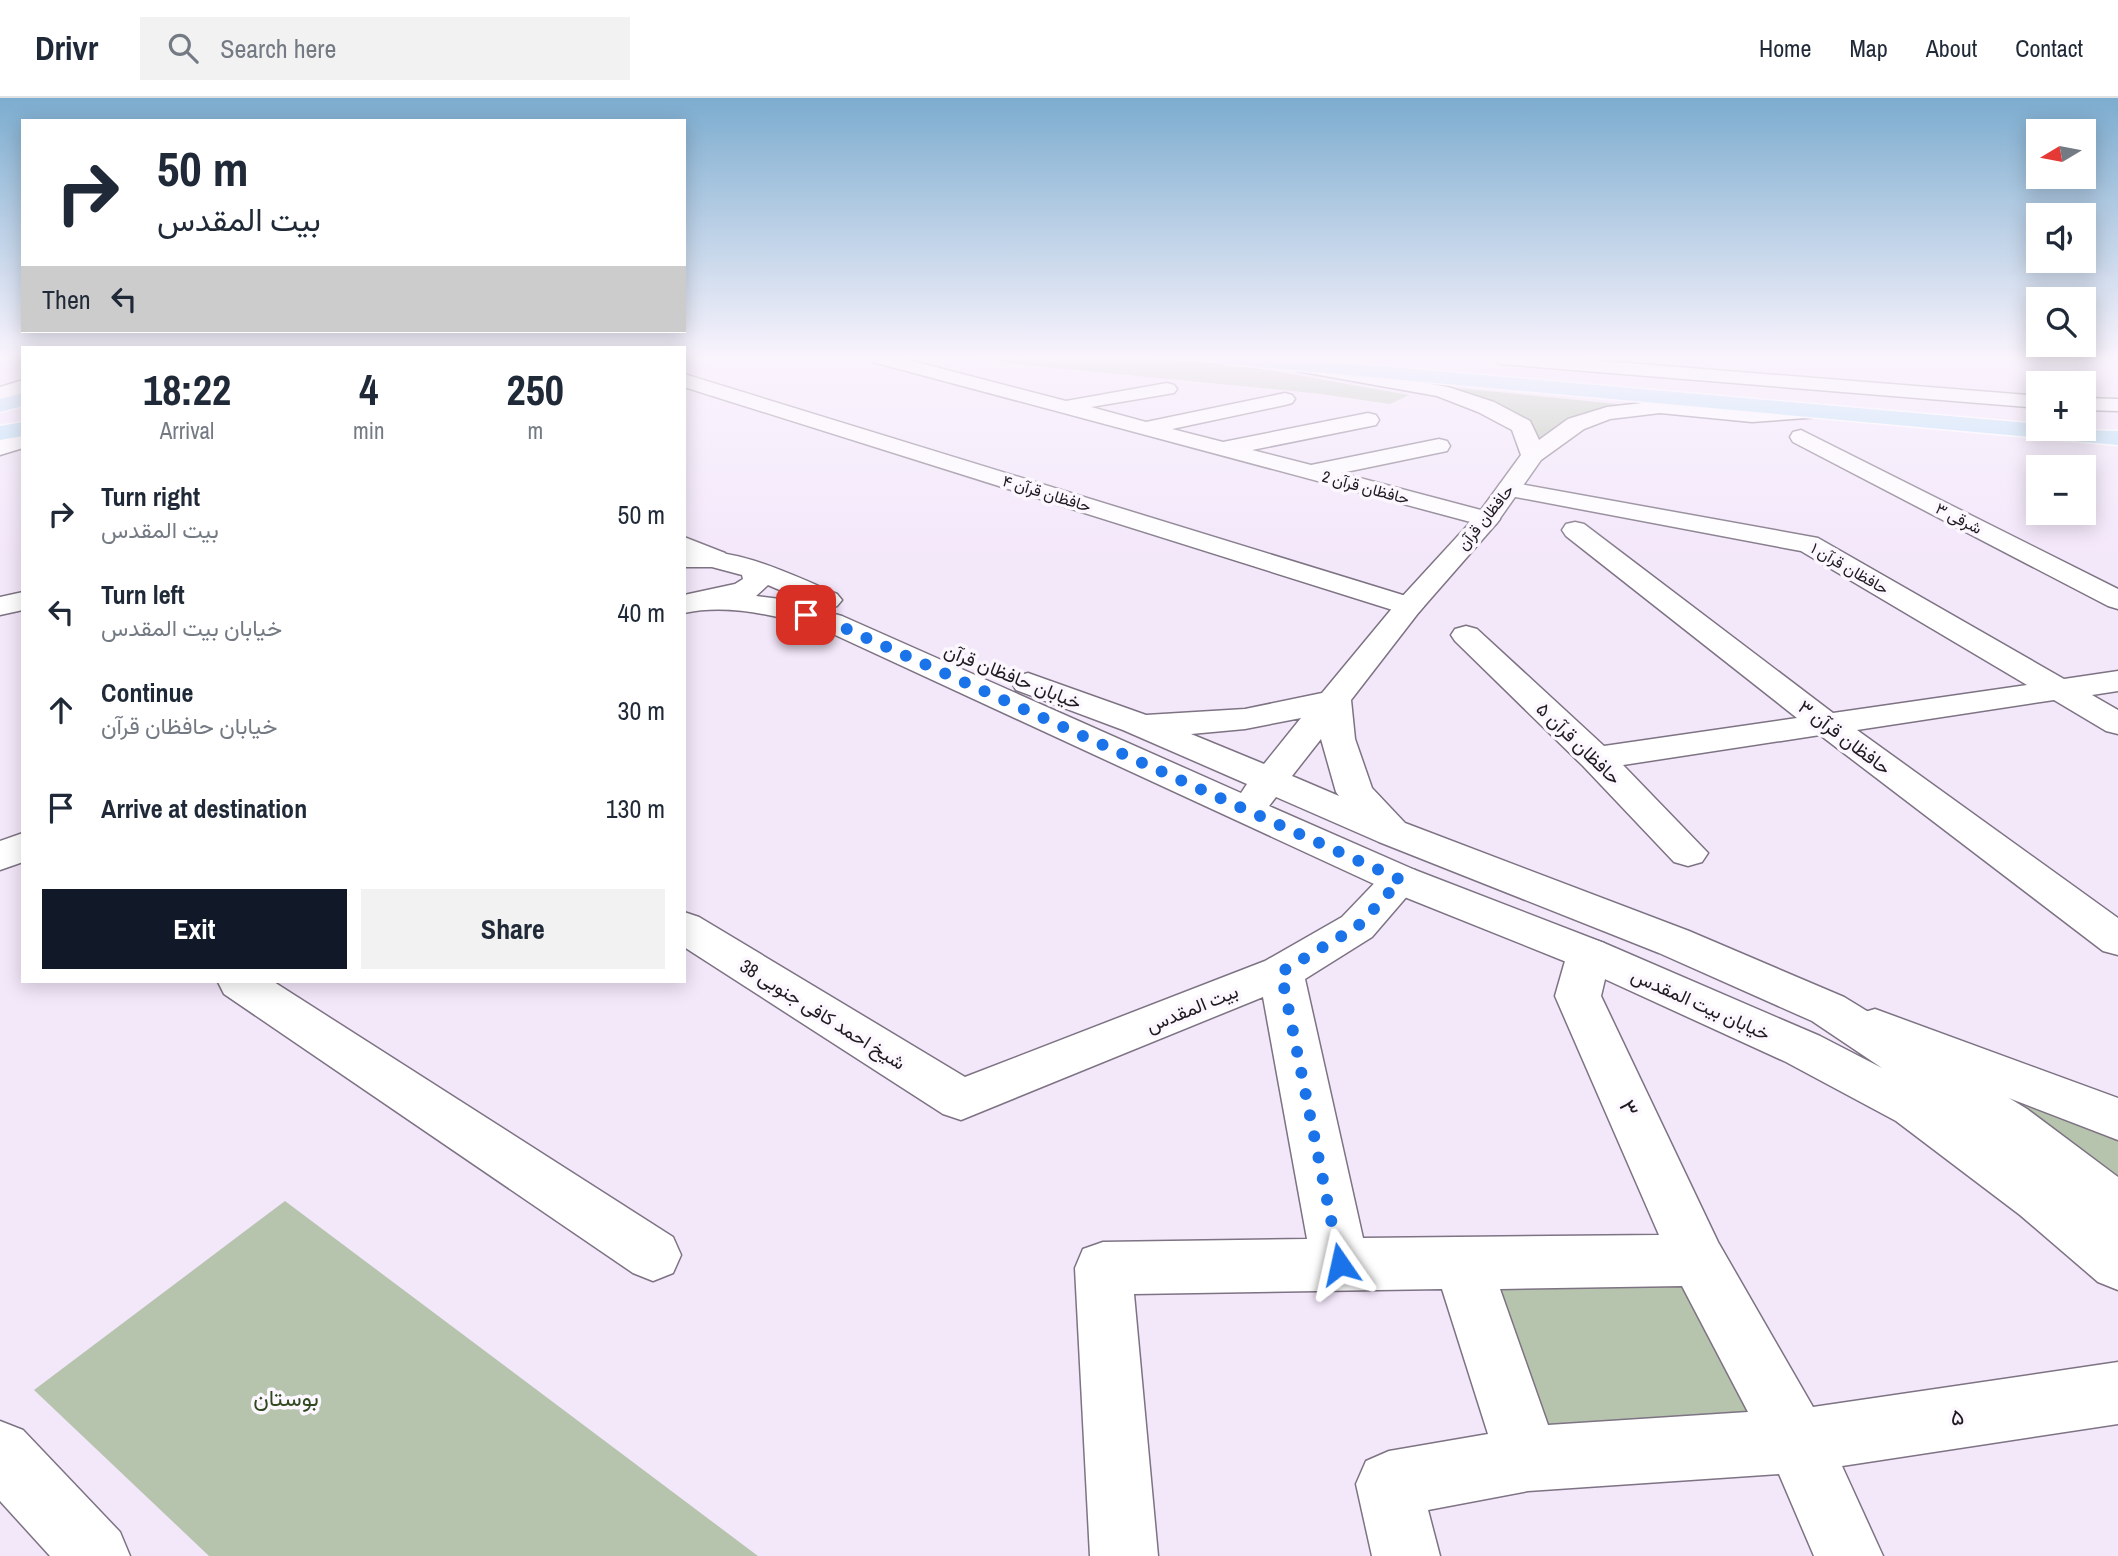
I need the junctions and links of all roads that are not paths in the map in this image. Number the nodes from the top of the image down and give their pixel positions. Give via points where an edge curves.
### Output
1 (832, 426) edge
2 (1138, 426) edge
3 (1154, 426) edge
4 (1338, 426) edge
5 (1522, 426) edge
6 (1573, 426) edge
7 (1986, 426) edge
8 (1145, 428) junction
9 (21, 429) edge
10 (0, 431) edge
11 (1801, 437) dead end
12 (2118, 438) edge
13 (21, 443) edge
14 (1439, 446) dead end
15 (0, 448) edge
16 (1222, 449) junction
17 (1533, 455) junction
18 (1310, 472) junction
19 (1509, 489) junction
20 (1487, 519) junction
21 (1575, 530) dead end
22 (686, 546) edge
23 (686, 559) edge
24 (715, 559) junction
25 (756, 570) junction
26 (2118, 600) edge
27 (21, 601) edge
28 (699, 602) edge
29 (0, 606) edge
30 (1409, 606) junction
31 (1466, 635) dead end
32 (2118, 681) edge
33 (2057, 689) junction
34 (1335, 700) junction
35 (1135, 723) junction
36 (1825, 723) junction
37 (2118, 724) edge
38 (1596, 758) junction
39 (1258, 794) junction
40 (1393, 833) junction
41 (21, 847) edge
42 (1688, 853) dead end
43 (0, 857) edge
44 (21, 875) edge
45 (1401, 880) junction
46 (0, 884) edge
47 (686, 928) edge
48 (2118, 940) edge
49 (1589, 954) junction
50 (1281, 972) junction
51 (242, 983) edge
52 (1828, 1009) junction
53 (961, 1100) joint
54 (2118, 1119) edge
55 (2118, 1208) edge
56 (653, 1255) dead end
57 (1698, 1260) junction
58 (1462, 1262) junction
59 (1340, 1264) junction
60 (2118, 1264) edge
61 (2118, 1393) edge
62 (1797, 1441) junction
63 (0, 1453) edge
64 (1528, 1459) junction
65 (96, 1556) edge
66 (1124, 1556) edge
67 (1406, 1556) edge
68 (1849, 1556) edge

1 - 30 street, حافظان قرآن ۴
2 - 8 street, حافظان قرآن 2
3 - 8 street
4 - 16 street
5 - 17 street
6 - 17 street, حافظان قرآن
7 - 12 highway
8 - 16 street, حافظان قرآن 2
9 - 10 highway
11 - 26 street, ۳ شرقی
13 - 15 street
14 - 18 street
16 - 18 street, حافظان قرآن 2
17 - 19 street, حافظان قرآن
18 - 20 street, حافظان قرآن 2
19 - 20 street, حافظان قرآن
19 - 33 street, حافظان قرآن ۱ via 1809,544
20 - 30 street, حافظان قرآن
21 - 36 street, حافظان قرآن ۳
22 - 24 street
23 - 24 street
24 - 25 street, خیابان حافظان قرآن
25 - 28 street via 757,581 745,591
25 - 35 street, خیابان حافظان قرآن
27 - 29 street
28 - 39 street, خیابان حافظان قرآن via 780,608 831,622
30 - 34 street, حافظان قرآن
31 - 38 street, حافظان قرآن ۵
32 - 33 street
33 - 36 street
33 - 37 street, حافظان قرآن ۱
34 - 35 street via 1240,721
34 - 39 street, حافظان قرآن
34 - 40 street via 1338,739 1355,792
35 - 39 street, خیابان حافظان قرآن
36 - 38 street
36 - 48 street, حافظان قرآن ۳
38 - 42 street, حافظان قرآن ۵
39 - 40 street
39 - 45 street, خیابان بیت المقدس
40 - 52 street via 1674,942
41 - 43 street
44 - 46 street
45 - 49 street, خیابان بیت المقدس
45 - 50 street, بیت المقدس via 1357,927
47 - 53 street, شیخ احمد کافی جنوبی 38
49 - 57 street, ۳ via 1578,996
49 - 60 street, خیابان بیت المقدس via 1803,1049 1914,1107 2039,1198
50 - 53 street, بیت المقدس
50 - 59 street
51 - 56 street
52 - 54 street
52 - 55 street via 2009,1124
57 - 58 street
57 - 62 street, ۳
58 - 59 street
58 - 64 street
59 - 66 street via 1103,1268
61 - 62 street, ۵
62 - 64 street, ۵
62 - 68 street, ۳
63 - 65 street
64 - 67 street, ۵ via 1389,1484

